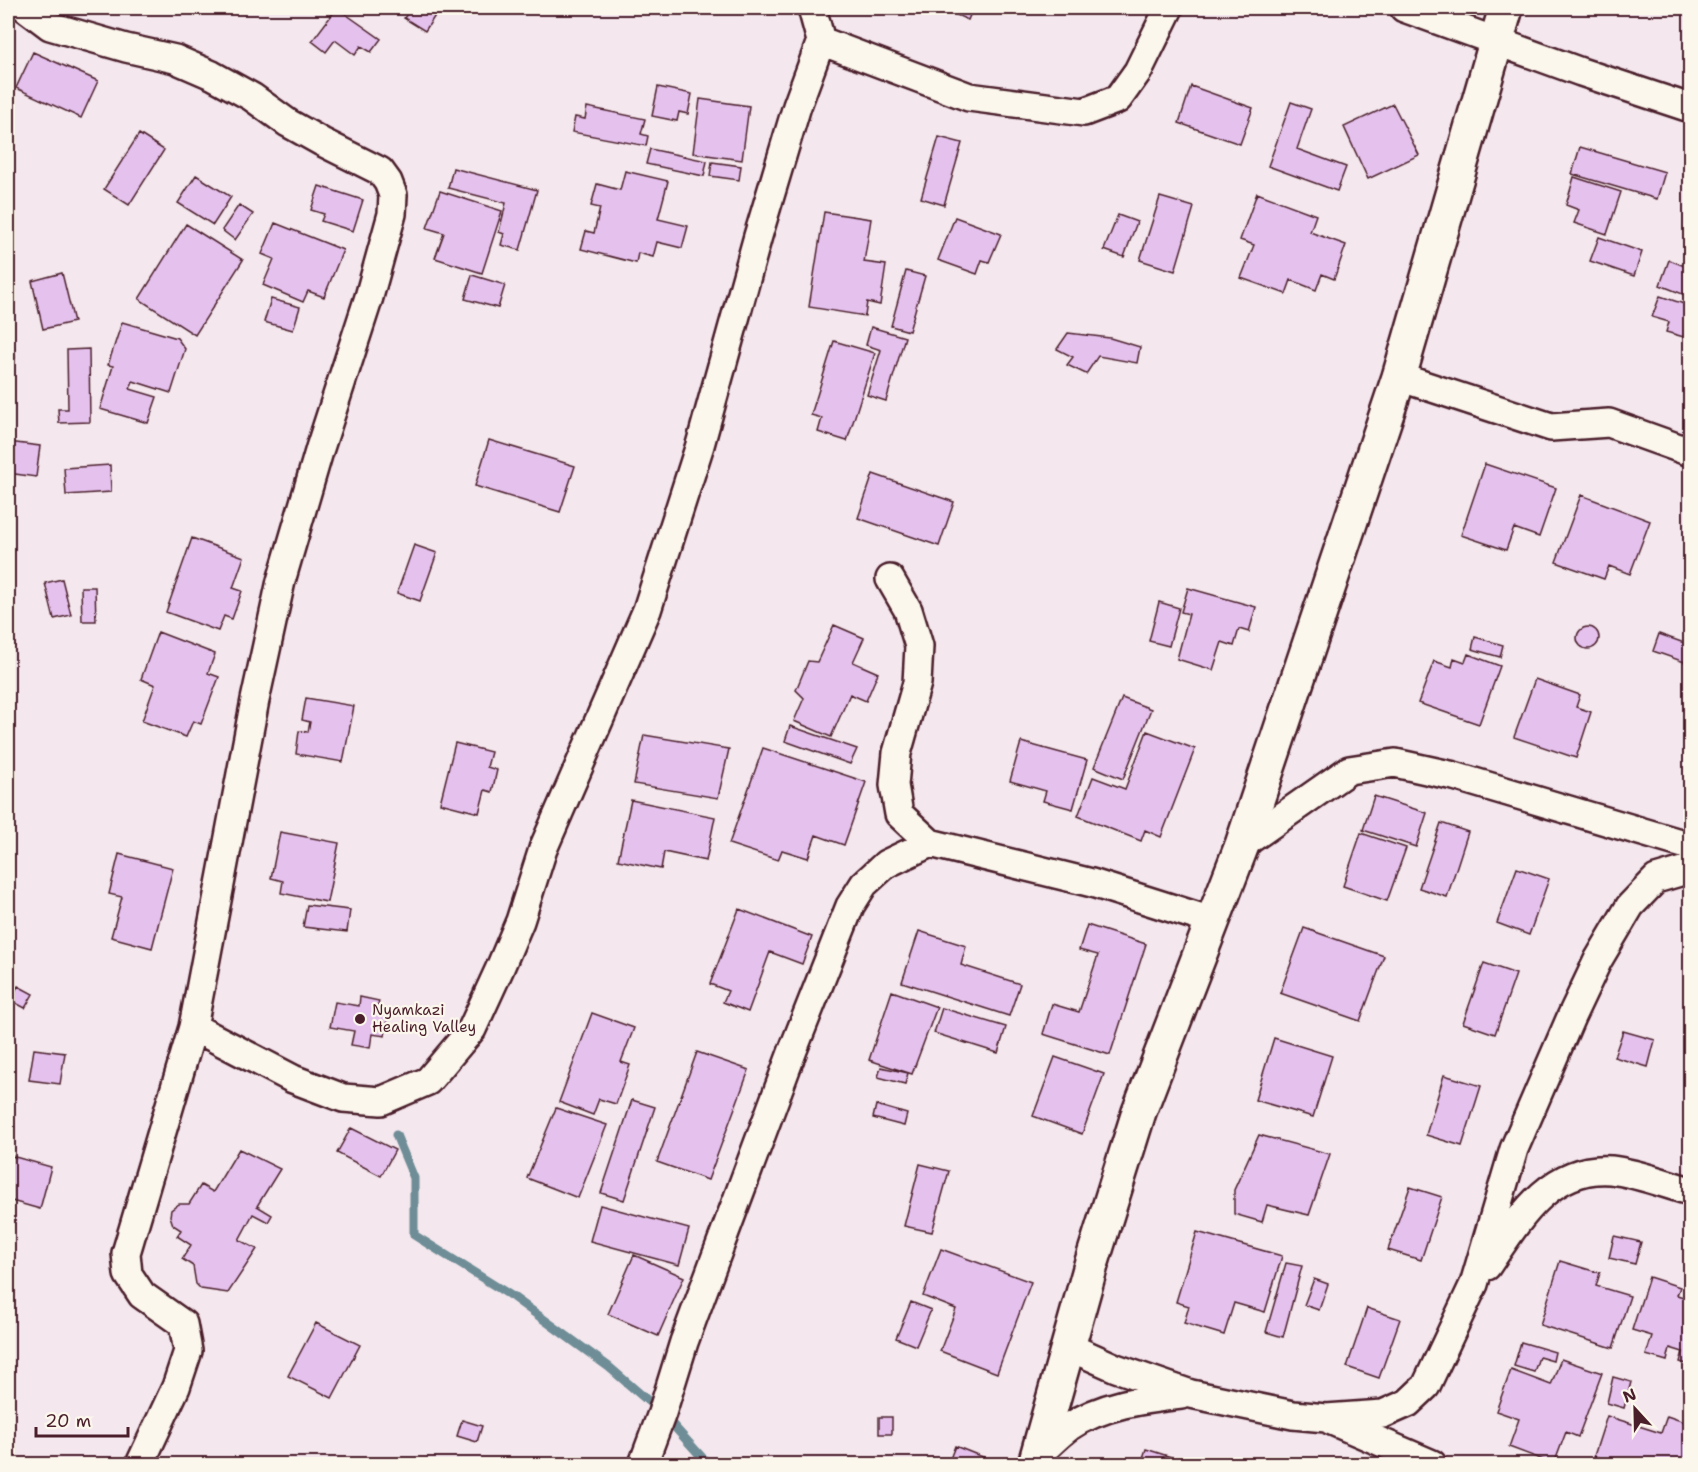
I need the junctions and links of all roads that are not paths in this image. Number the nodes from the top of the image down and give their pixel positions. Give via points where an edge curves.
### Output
1 (26, 8) edge
2 (812, 8) edge
3 (1169, 8) edge
4 (1404, 8) edge
5 (1506, 8) edge
6 (1496, 39) junction
7 (821, 41) junction
8 (1688, 101) edge
9 (1399, 377) junction
10 (1690, 453) edge
11 (890, 579) dead end
12 (930, 843) junction
13 (1242, 845) junction
14 (1690, 846) edge
15 (1690, 869) edge
16 (1212, 921) junction
17 (193, 1027) junction
18 (1690, 1191) edge
19 (1474, 1284) junction
20 (1067, 1346) junction
21 (1191, 1394) junction
22 (1326, 1418) junction
23 (1036, 1460) edge
24 (140, 1464) edge
25 (643, 1464) edge
26 (1432, 1464) edge

1 - 17 street via 50,26 175,59 212,75 288,123 380,171 393,195 392,214 369,297 281,581
2 - 7 street
3 - 7 street via 1138,71 1118,99 1083,112 969,97
4 - 6 street
5 - 6 street
6 - 8 street via 1581,72
6 - 9 street
7 - 17 street via 797,106 700,445 647,610 543,849 520,921 472,1029 428,1081 381,1101 343,1098 293,1079
9 - 10 street via 1551,427 1609,423
9 - 13 street
11 - 12 street via 908,610 919,646 917,683 897,753 894,785 899,814
12 - 16 street via 1092,884
12 - 25 street via 886,864 864,884 850,906 684,1342
13 - 14 street via 1349,770 1395,763 1454,776
13 - 16 street
15 - 19 street via 1656,879 1630,906 1598,960 1514,1149
16 - 20 street via 1139,1112
17 - 24 street via 126,1253 128,1274 142,1295 183,1324 188,1351 176,1387
18 - 19 street via 1610,1170 1582,1171 1545,1191 1523,1214
19 - 22 street via 1426,1386 1408,1403 1383,1414
20 - 21 street
20 - 23 street
21 - 22 street
21 - 23 street via 1136,1400 1101,1412 1070,1427
22 - 26 street

